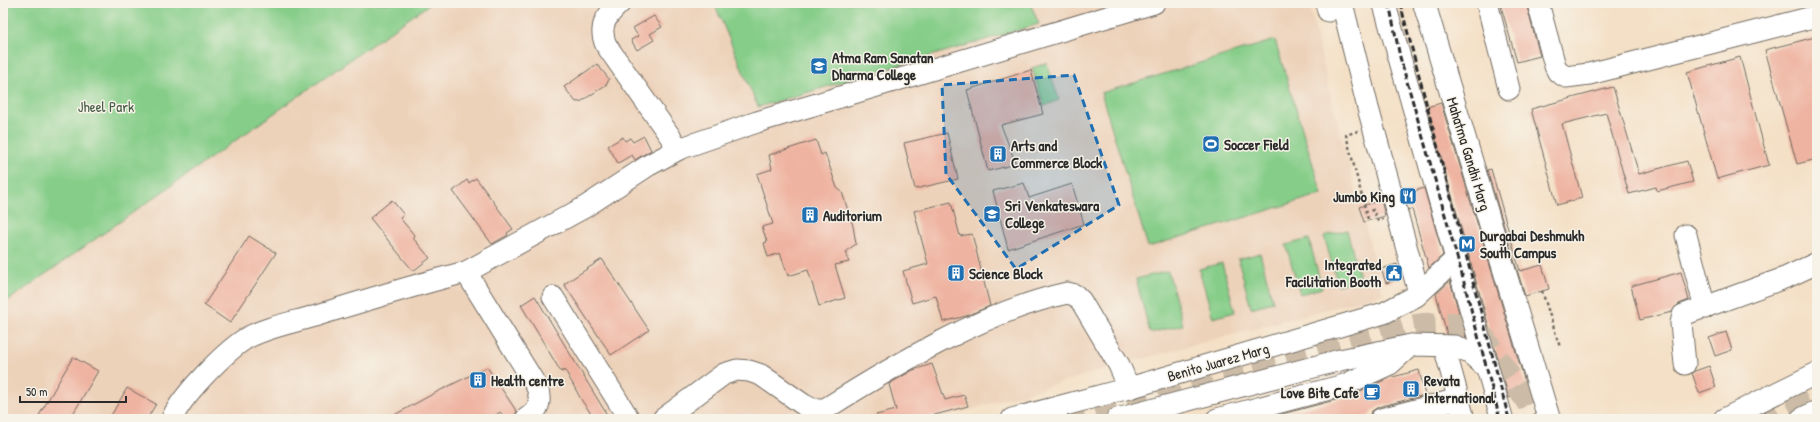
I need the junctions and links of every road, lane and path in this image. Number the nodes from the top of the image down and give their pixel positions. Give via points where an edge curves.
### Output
1 (620, 3) edge
2 (1154, 3) edge
3 (1384, 3) edge
4 (1424, 3) edge
5 (1487, 3) edge
6 (1538, 3) edge
7 (1332, 6) edge
8 (1817, 16) edge
9 (1509, 89) dead end
10 (1348, 143) dead end
11 (679, 149) junction
12 (1366, 212) dead end
13 (1686, 235) dead end
14 (1457, 258) junction
15 (1817, 264) edge
16 (466, 272) junction
17 (1542, 291) dead end
18 (1419, 293) junction
19 (553, 297) dead end
20 (1705, 308) junction
21 (1411, 345) junction
22 (1444, 346) junction
23 (1560, 347) dead end
24 (1340, 360) junction
25 (1685, 364) dead end
26 (1487, 368) junction
27 (1817, 373) edge
28 (1344, 385) junction
29 (1129, 388) junction
30 (1461, 409) edge
31 (1817, 411) edge
32 (1139, 416) edge
33 (1230, 417) edge
34 (172, 419) edge
35 (526, 419) edge
36 (629, 419) edge
37 (663, 419) edge
38 (1012, 419) edge
39 (1117, 419) edge
40 (1381, 419) edge
41 (1502, 419) edge
42 (1549, 419) edge
43 (1724, 419) edge
44 (1801, 419) edge

1 - 11 street via 605,19 602,37
2 - 11 street via 764,119
3 - 14 main road
4 - 42 main road, Mahatma Gandhi Marg
5 - 9 street
6 - 8 street via 1555,66 1558,72 1566,77 1589,74
7 - 18 street via 1350,34
10 - 12 path
11 - 16 street via 649,165 585,207
13 - 20 street
14 - 18 street, Benito Juarez Marg
14 - 26 main road
15 - 20 street via 1787,278
16 - 34 street via 245,339 187,394
16 - 35 street via 537,387 540,404 535,413
17 - 23 path
18 - 29 street, Benito Juarez Marg via 1384,313
19 - 36 street
20 - 25 street via 1681,318
21 - 22 street, Benito Juarez Marg
21 - 24 street, Benito Juarez Marg
21 - 28 street via 1390,364
22 - 26 street, Benito Juarez Marg via 1455,346 1471,354
22 - 30 street
24 - 28 street
24 - 32 street, Benito Juarez Marg
26 - 41 main road
27 - 43 street
28 - 33 street
29 - 37 street via 1119,365 1081,301 1075,295 1066,293 995,316 961,332 901,364 825,410 812,409 804,405 761,375 737,370 724,374
29 - 38 street, Benito Juarez Marg
30 - 40 street
31 - 44 street
32 - 39 street, Benito Juarez Marg

